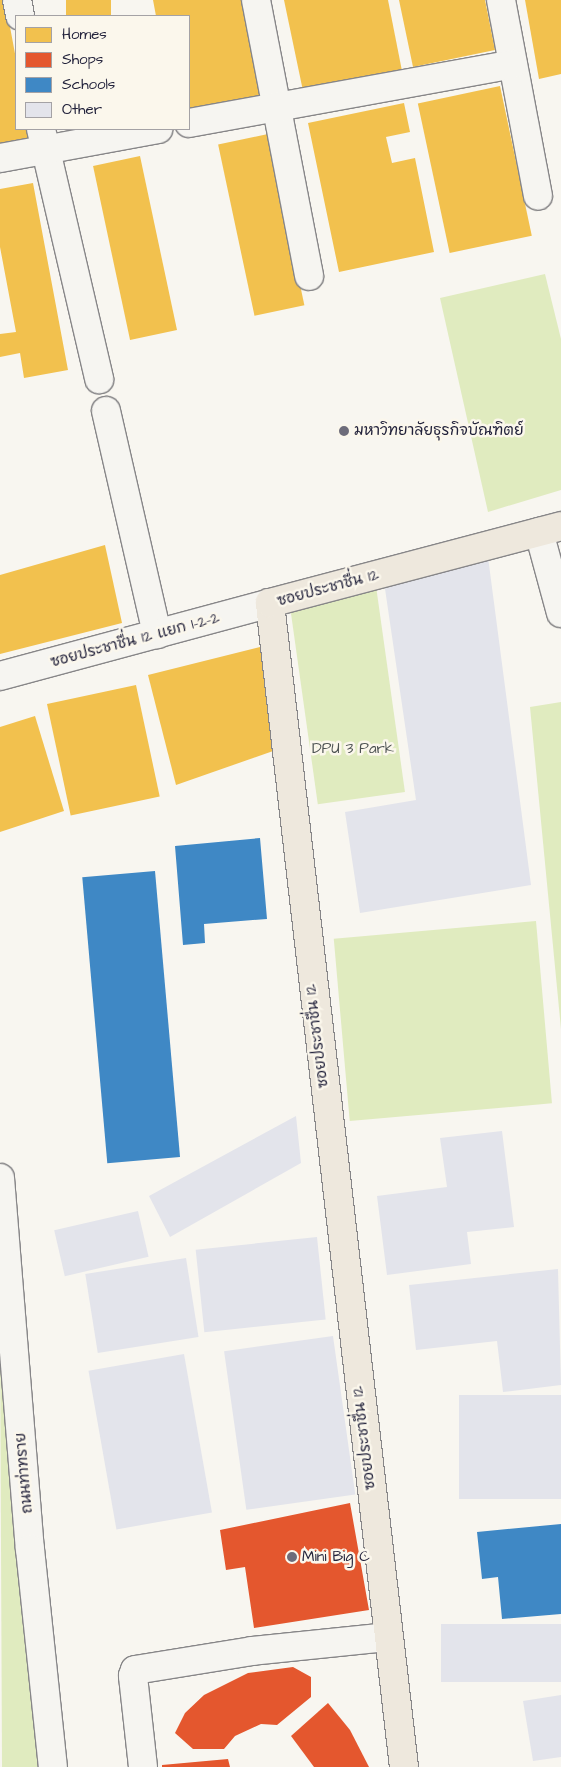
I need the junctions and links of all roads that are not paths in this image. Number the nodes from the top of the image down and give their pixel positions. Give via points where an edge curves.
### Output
1 (17, 0) edge
2 (256, 0) edge
3 (501, 0) edge
4 (20, 15) edge
5 (513, 64) junction
6 (276, 107) junction
7 (190, 123) edge
8 (146, 130) edge
9 (43, 139) edge
10 (0, 158) edge
11 (538, 196) dead end
12 (309, 276) dead end
13 (100, 379) dead end
14 (106, 412) dead end
15 (550, 529) edge
16 (270, 603) junction
17 (561, 613) edge
18 (156, 634) junction
19 (0, 676) edge
20 (0, 1178) edge
21 (388, 1637) junction
22 (52, 1767) edge
23 (143, 1767) edge
24 (404, 1767) edge

1 - 4 street
2 - 6 street
3 - 5 street
5 - 6 street
5 - 11 street
6 - 7 street
6 - 12 street
8 - 9 street
9 - 10 street
9 - 13 street
14 - 18 street
15 - 16 main road, ซอยประชาชื่น 12
15 - 17 street
16 - 18 street, ซอยประชาชื่น 12 แยก 1-2-2
16 - 21 main road, ซอยประชาชื่น 12
18 - 19 street, ซอยประชาชื่น 12 แยก 1-2-2
20 - 22 street, ถนนท่าทราย via 30,1549
21 - 23 street via 252,1651 135,1670
21 - 24 main road, ซอยประชาชื่น 12

